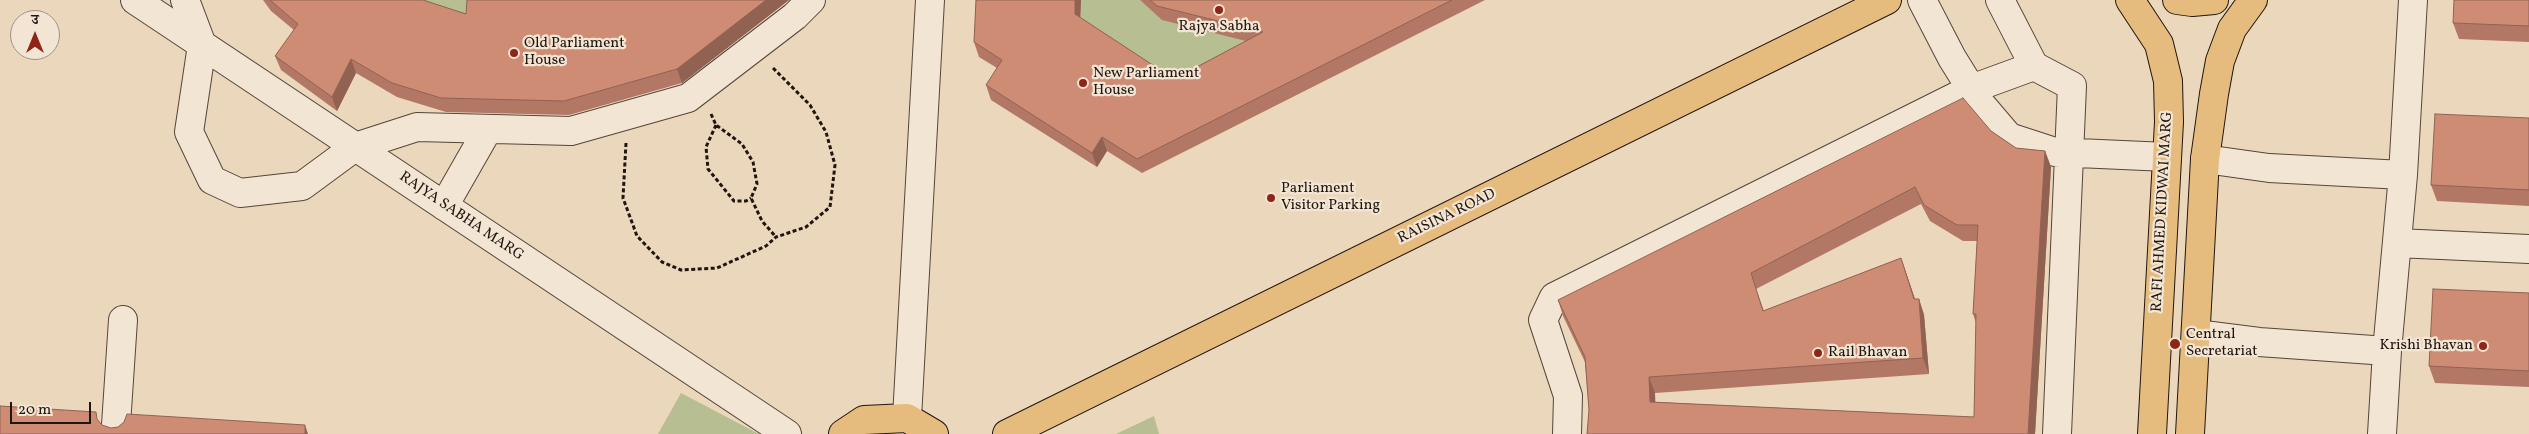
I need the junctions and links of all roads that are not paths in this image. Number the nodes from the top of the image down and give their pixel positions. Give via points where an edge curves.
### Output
1 (134, 0) edge
2 (185, 0) edge
3 (811, 0) edge
4 (930, 0) edge
5 (1887, 0) edge
6 (1922, 0) edge
7 (2000, 0) edge
8 (2130, 0) edge
9 (2177, 0) edge
10 (2214, 0) edge
11 (2254, 0) edge
12 (2413, 0) edge
13 (202, 45) junction
14 (2034, 66) junction
15 (1972, 89) junction
16 (488, 129) junction
17 (355, 147) junction
18 (2070, 152) junction
19 (2167, 157) junction
20 (2205, 159) junction
21 (2404, 175) junction
22 (444, 206) junction
23 (2397, 243) junction
24 (2529, 249) edge
25 (122, 320) dead end
26 (2196, 334) junction
27 (2387, 351) junction
28 (907, 418) junction
29 (116, 425) edge
30 (787, 434) edge
31 (843, 434) edge
32 (934, 434) edge
33 (1007, 434) edge
34 (1567, 434) edge
35 (2057, 434) edge
36 (2152, 434) edge
37 (2190, 434) edge
38 (2382, 434) edge

1 - 13 lane, RAJYA SABHA MARG
2 - 13 lane
3 - 16 lane via 795,16 688,98 570,131
4 - 28 lane
5 - 33 main road, RAISINA ROAD
6 - 15 lane
7 - 14 lane
8 - 19 main road, RAFI AHMED KIDWAI MARG via 2159,44 2168,81
9 - 10 main road
11 - 20 main road via 2232,29 2220,61
12 - 21 lane
13 - 17 lane, RAJYA SABHA MARG
13 - 17 lane via 189,132 212,180 240,193 302,186
14 - 15 lane
14 - 18 lane via 2072,86
15 - 18 lane via 2009,137 2055,152
15 - 34 lane via 1554,297 1543,320 1568,396
16 - 17 lane via 417,127
16 - 22 lane
17 - 22 lane, RAJYA SABHA MARG
18 - 19 lane
18 - 35 lane
19 - 36 main road, RAFI AHMED KIDWAI MARG
20 - 21 lane via 2270,168
20 - 26 main road
21 - 23 lane
22 - 30 lane, RAJYA SABHA MARG
23 - 24 lane
23 - 27 lane
25 - 29 lane
26 - 27 lane
26 - 37 main road
27 - 38 lane
28 - 31 main road via 864,420
28 - 32 main road

